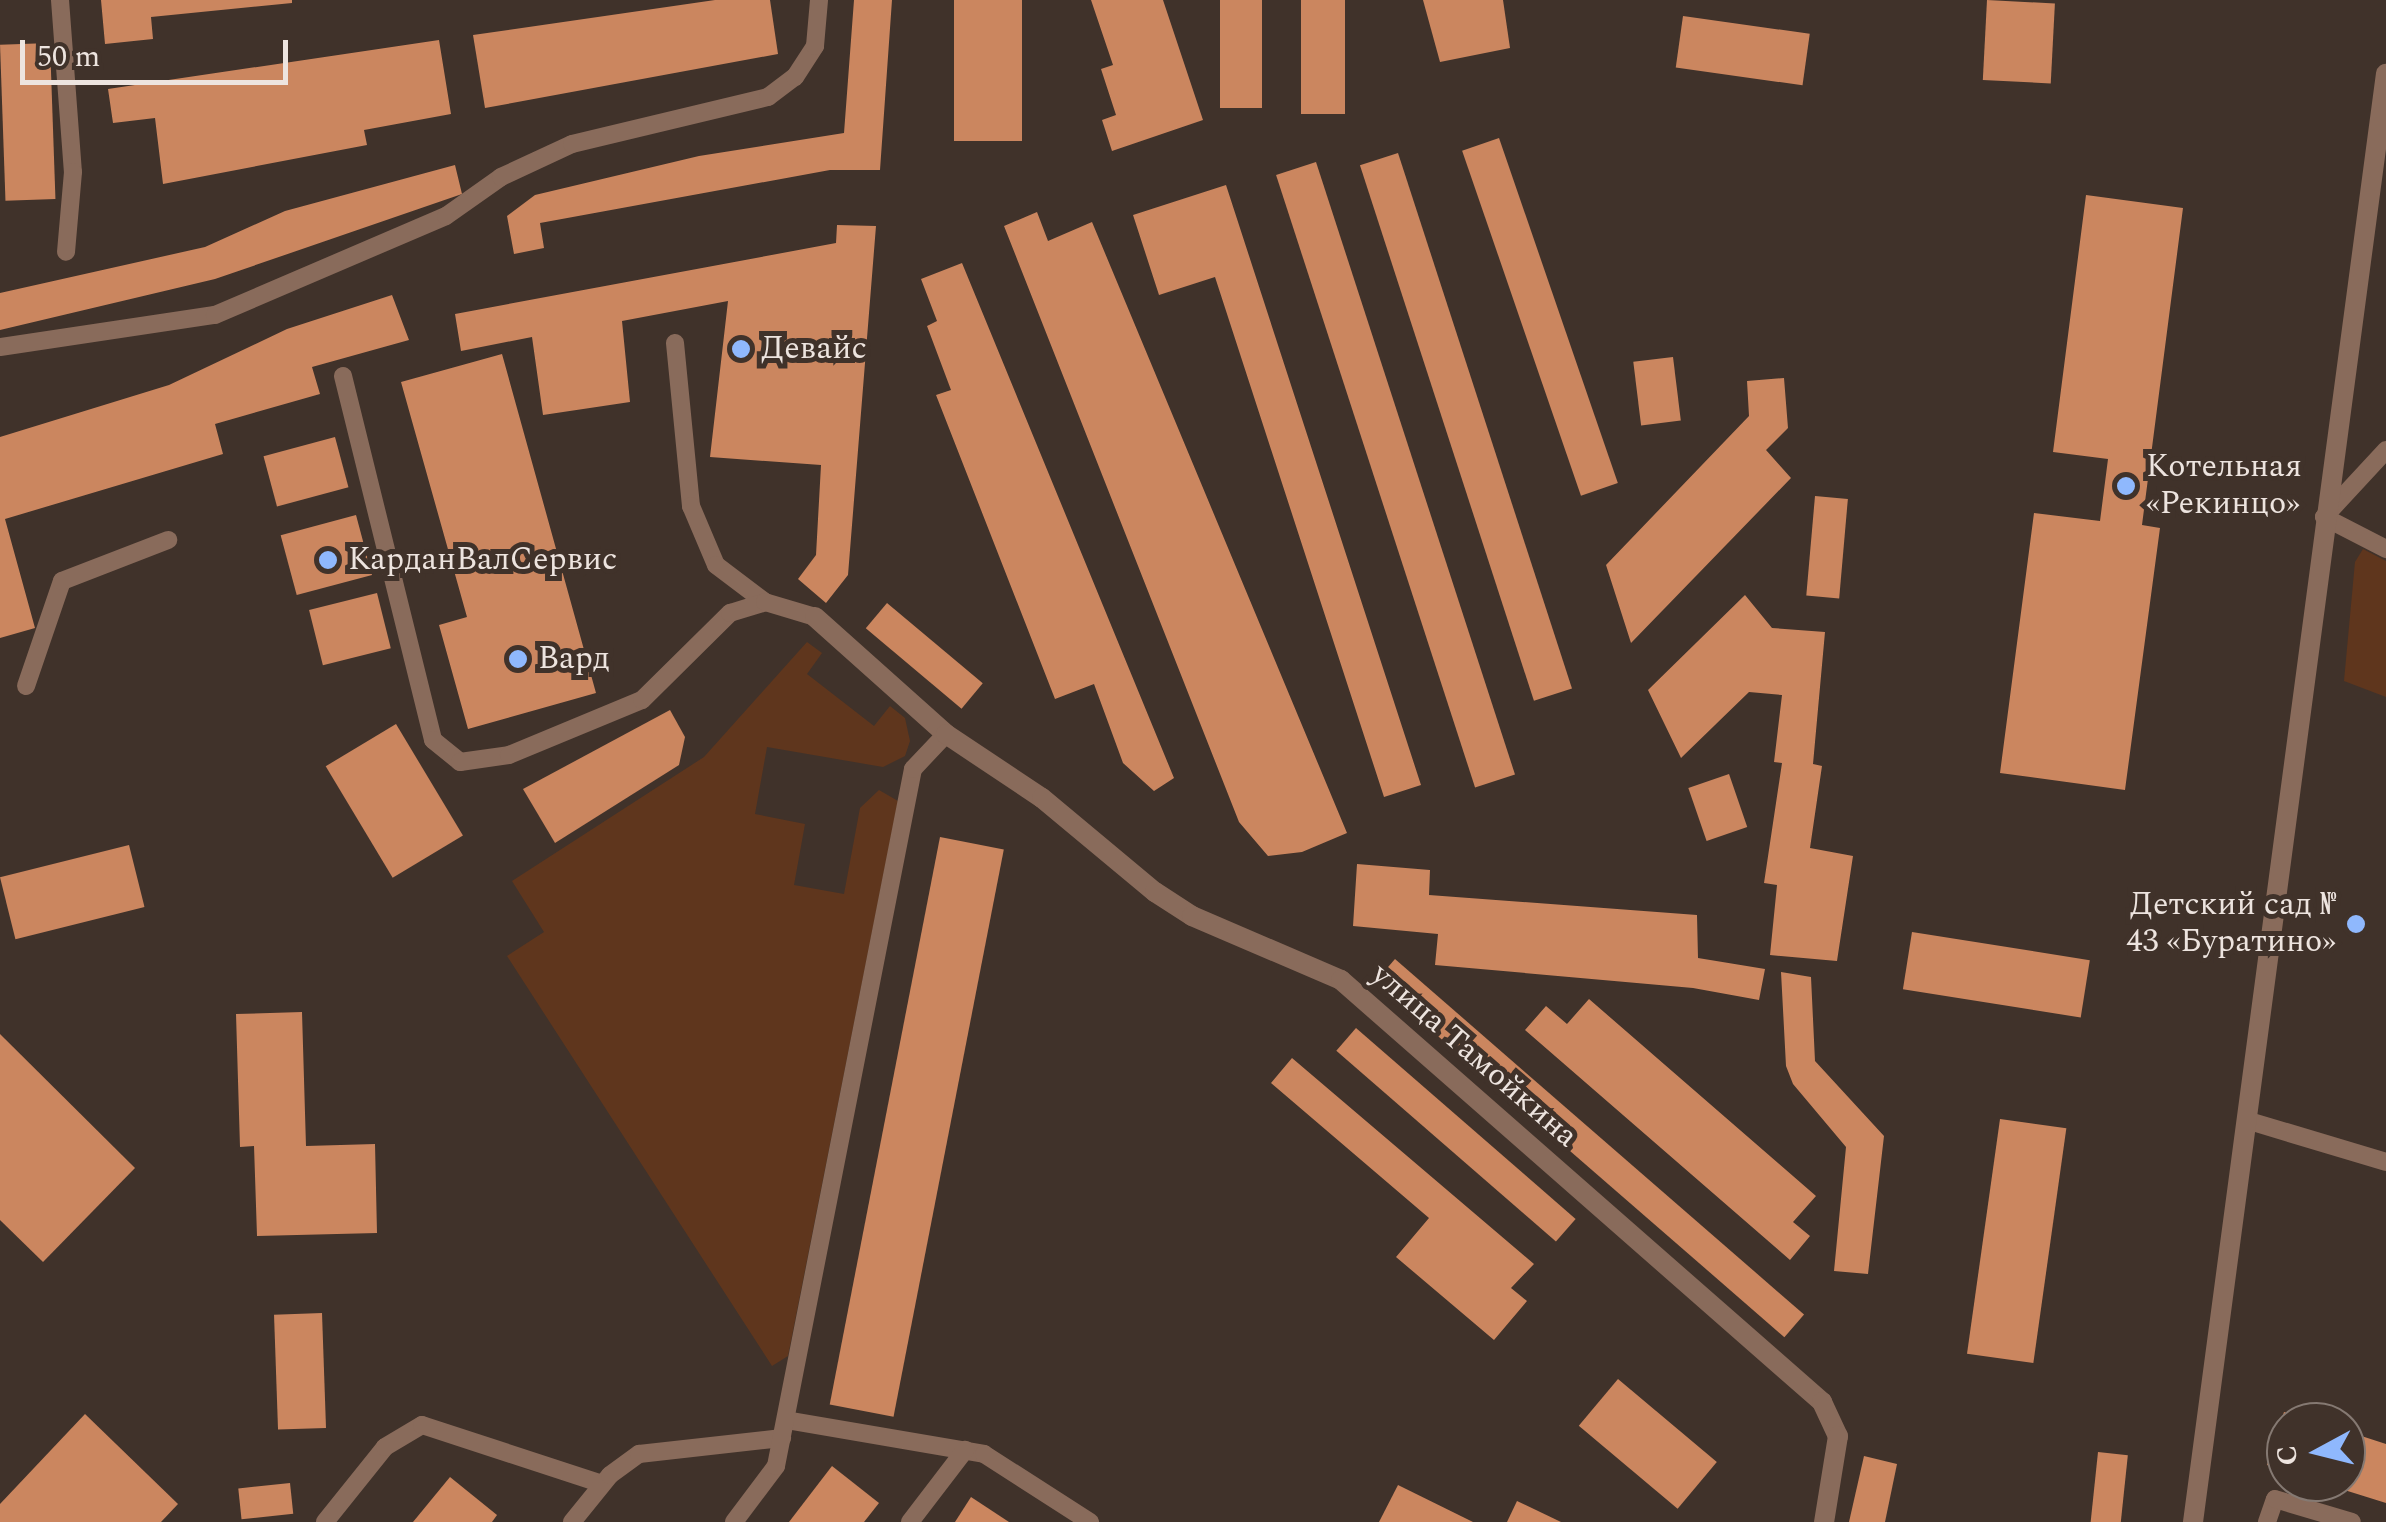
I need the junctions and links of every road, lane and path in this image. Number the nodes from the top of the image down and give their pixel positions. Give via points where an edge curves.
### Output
1 (60, 0) edge
2 (819, 0) edge
3 (2386, 74) edge
4 (66, 252) dead end
5 (675, 343) dead end
6 (0, 347) edge
7 (343, 376) dead end
8 (2386, 450) edge
9 (2324, 517) junction
10 (168, 540) dead end
11 (2386, 550) edge
12 (765, 602) junction
13 (815, 617) joint
14 (26, 686) dead end
15 (946, 734) junction
16 (2246, 1120) junction
17 (2386, 1162) edge
18 (784, 1429) junction
19 (965, 1450) junction
20 (602, 1484) junction
21 (325, 1522) edge
22 (572, 1522) edge
23 (734, 1522) edge
24 (910, 1522) edge
25 (1090, 1522) edge
26 (1824, 1522) edge
27 (2193, 1522) edge
28 (2267, 1522) edge
29 (2352, 1522) edge

1 - 4 lane via 73,172
2 - 6 lane via 814,46 795,77 768,97 572,144 501,177 446,216 215,314
3 - 9 street
5 - 12 lane via 691,506 716,565
7 - 12 lane via 433,740 460,762 510,755 642,700 730,613
8 - 9 lane
9 - 11 lane
9 - 16 street
10 - 14 lane via 62,580
12 - 13 lane
13 - 15 street, улица Тамойкина
15 - 18 lane via 913,769
15 - 26 street, улица Тамойкина via 1042,798 1180,908 1342,980 1822,1402 1838,1436
16 - 17 lane
16 - 27 street
18 - 19 lane
18 - 20 lane via 639,1454
18 - 23 lane via 770,1476
19 - 24 lane
19 - 25 lane via 984,1454
20 - 21 lane via 422,1424 385,1447
20 - 22 lane
28 - 29 lane via 2274,1499

